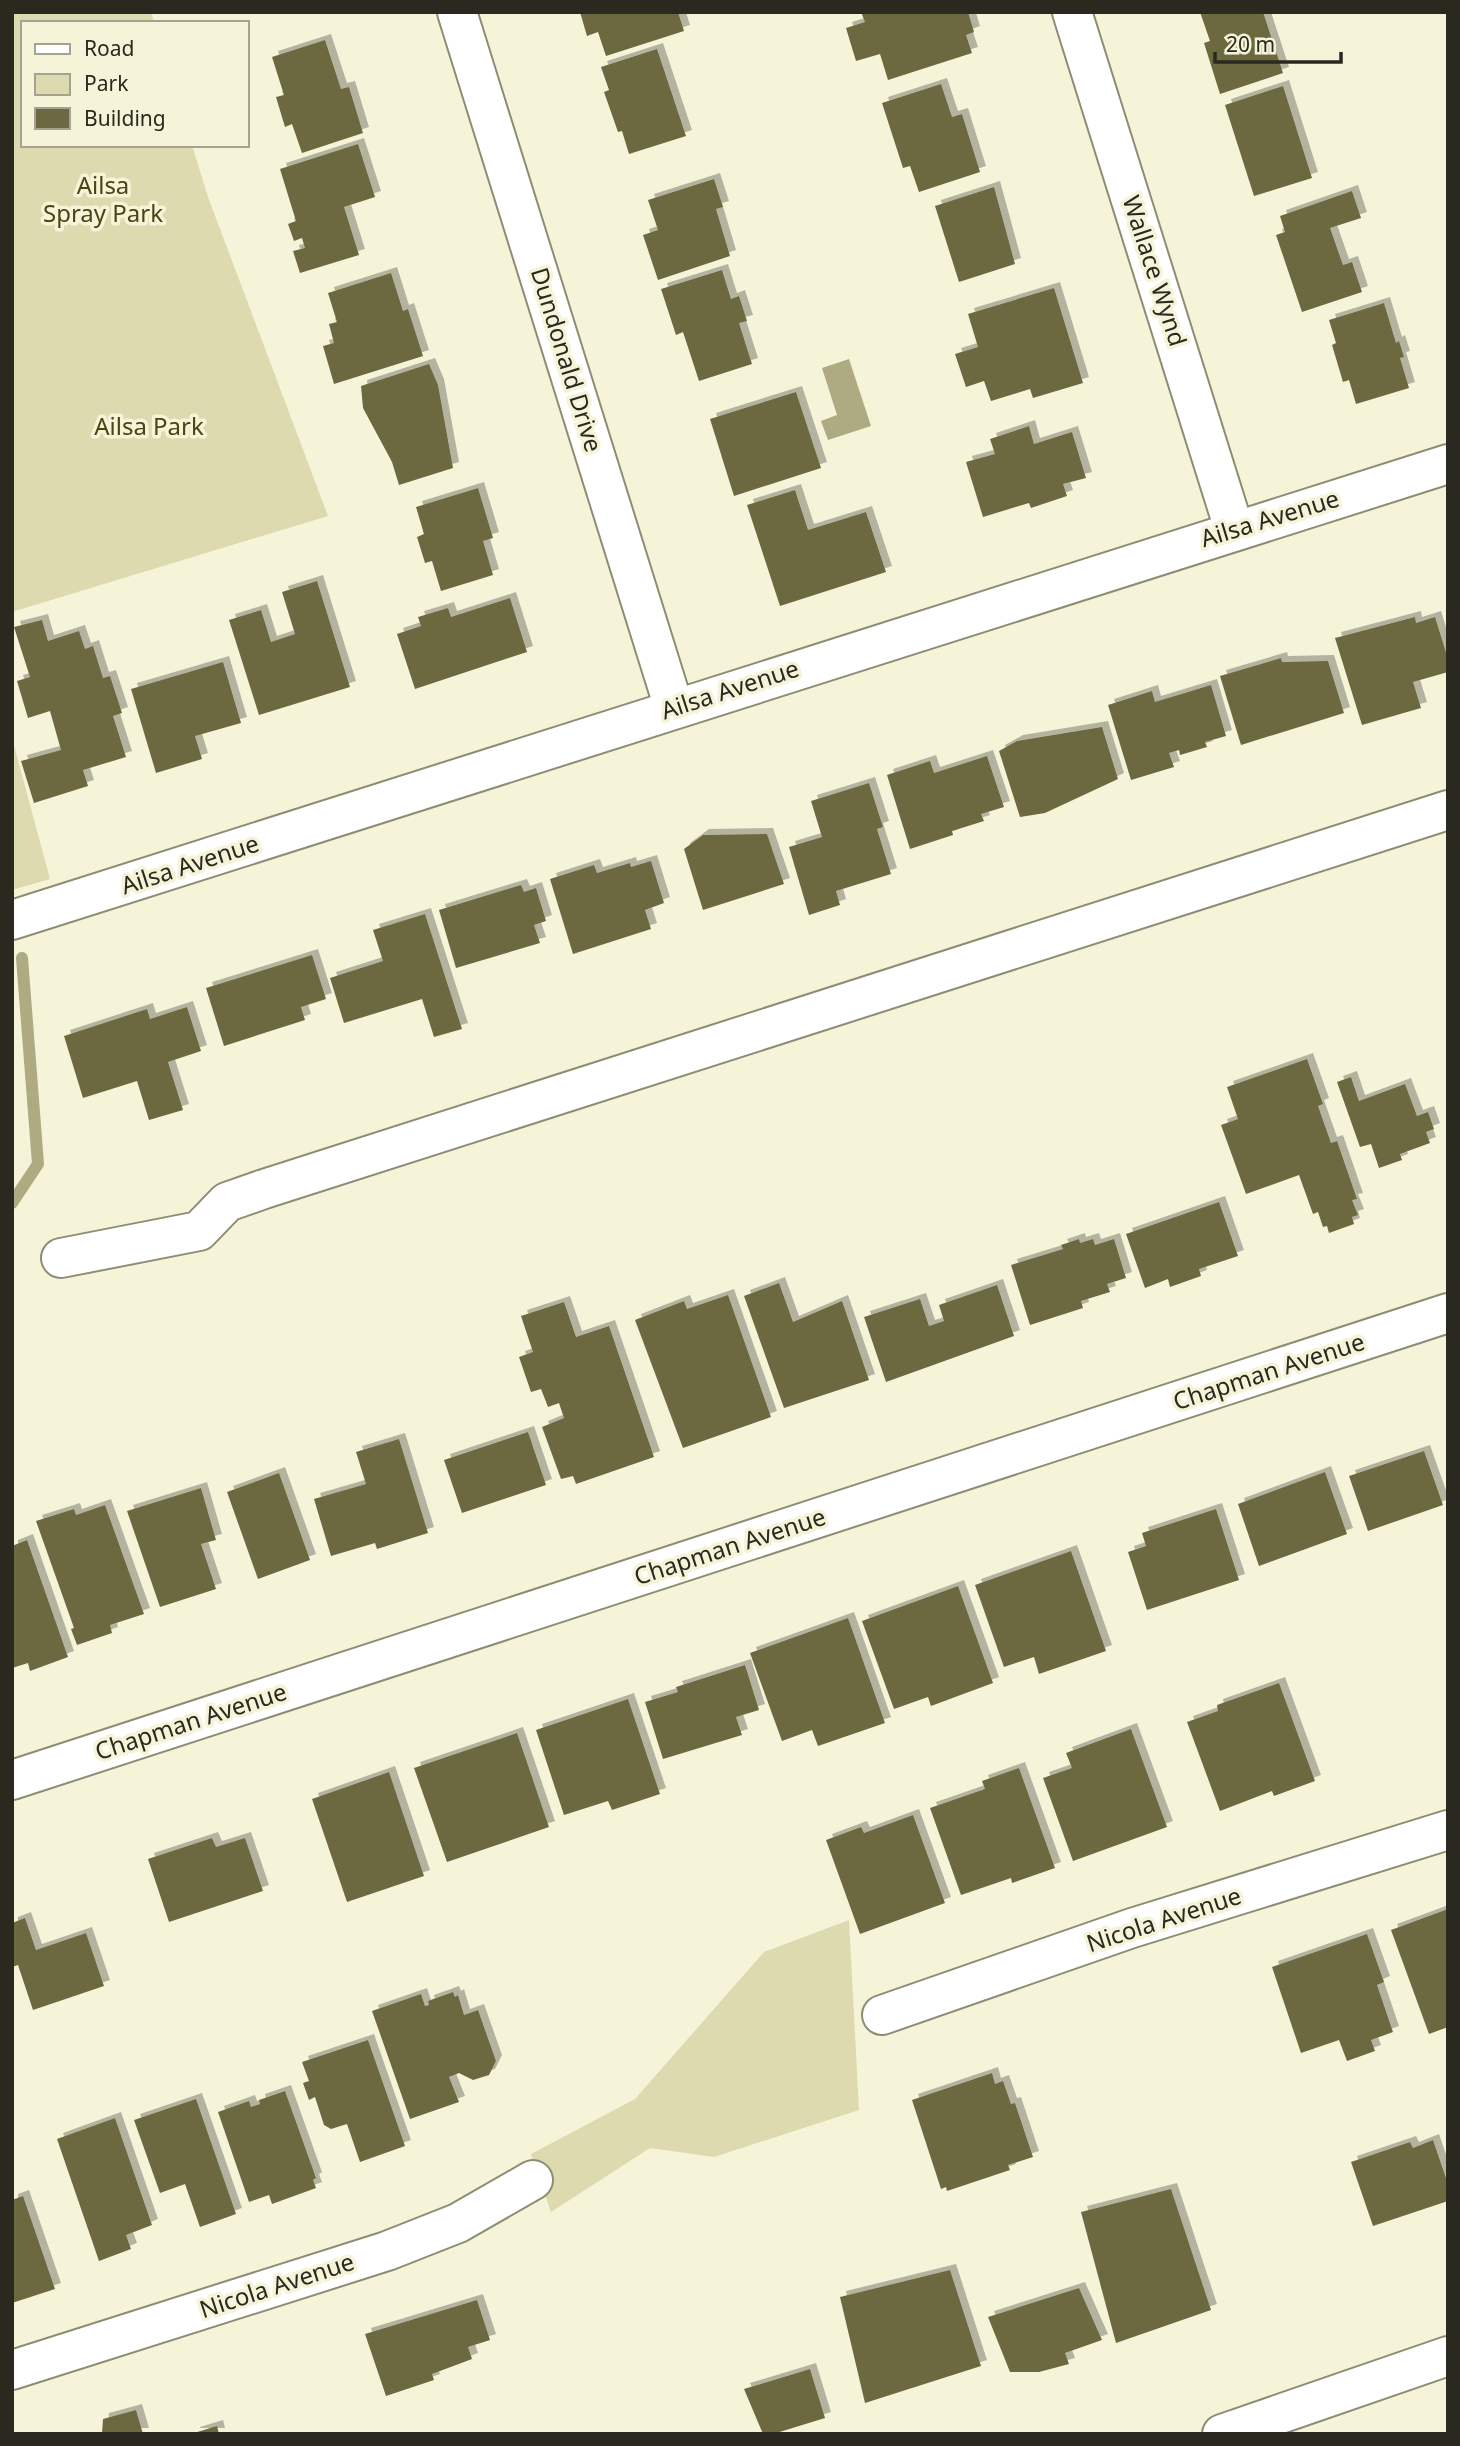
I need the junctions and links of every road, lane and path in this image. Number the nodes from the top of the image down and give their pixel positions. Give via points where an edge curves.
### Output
1 (457, 12) edge
2 (1072, 12) edge
3 (1448, 464) edge
4 (1234, 529) junction
5 (674, 708) junction
6 (1448, 810) edge
7 (12, 920) edge
8 (61, 1258) dead end
9 (1448, 1313) edge
10 (12, 1780) edge
11 (1448, 1830) edge
12 (882, 2015) dead end
13 (533, 2180) dead end
14 (1448, 2356) edge
15 (12, 2370) edge
16 (1222, 2434) edge

1 - 5 street, Dundonald Drive
2 - 4 street, Wallace Wynd
3 - 4 street, Ailsa Avenue
4 - 5 street, Ailsa Avenue
5 - 7 street, Ailsa Avenue
6 - 8 street via 264,1189 227,1202 200,1231
9 - 10 street, Chapman Avenue
11 - 12 street, Nicola Avenue via 1132,1928
13 - 15 street, Nicola Avenue via 458,2223 387,2251
14 - 16 street

